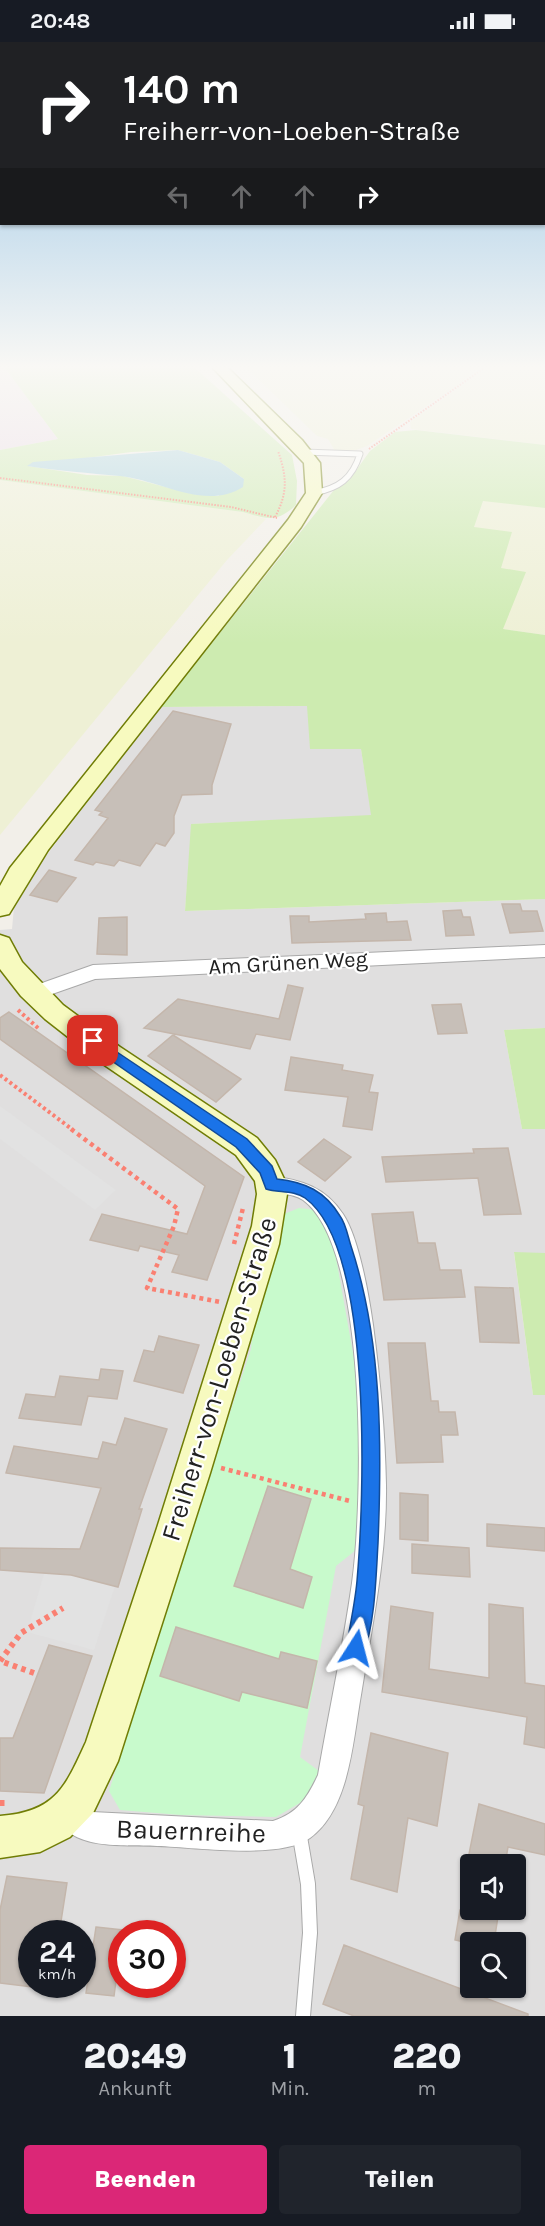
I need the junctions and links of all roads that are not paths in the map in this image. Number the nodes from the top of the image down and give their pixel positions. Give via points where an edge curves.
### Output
1 (308, 460) edge
2 (358, 460) edge
3 (314, 493) junction
4 (0, 908) edge
5 (0, 944) edge
6 (545, 951) edge
7 (23, 997) junction
8 (258, 1190) junction
9 (69, 1813) junction
10 (9, 1820) edge
11 (299, 1828) junction
12 (303, 2016) edge

1 - 3 main road via 314,472
2 - 3 lane via 344,485
3 - 4 main road via 295,523 40,845
5 - 7 main road, Freiherr-von-Loeben-Straße
6 - 7 street, Am Grünen Weg via 93,972
7 - 8 main road, Freiherr-von-Loeben-Straße via 75,1028 242,1143 266,1170
8 - 9 main road, Freiherr-von-Loeben-Straße via 270,1213 225,1303 196,1462 104,1748 82,1797
8 - 11 street, Bauernreihe via 299,1188 311,1194 334,1220 356,1284 368,1382 372,1504 366,1582 332,1778 317,1809
9 - 10 main road, Freiherr-von-Loeben-Straße via 50,1827 17,1837
9 - 11 street, Bauernreihe via 87,1827 177,1833 273,1836
11 - 12 lane via 308,1884 310,1933

